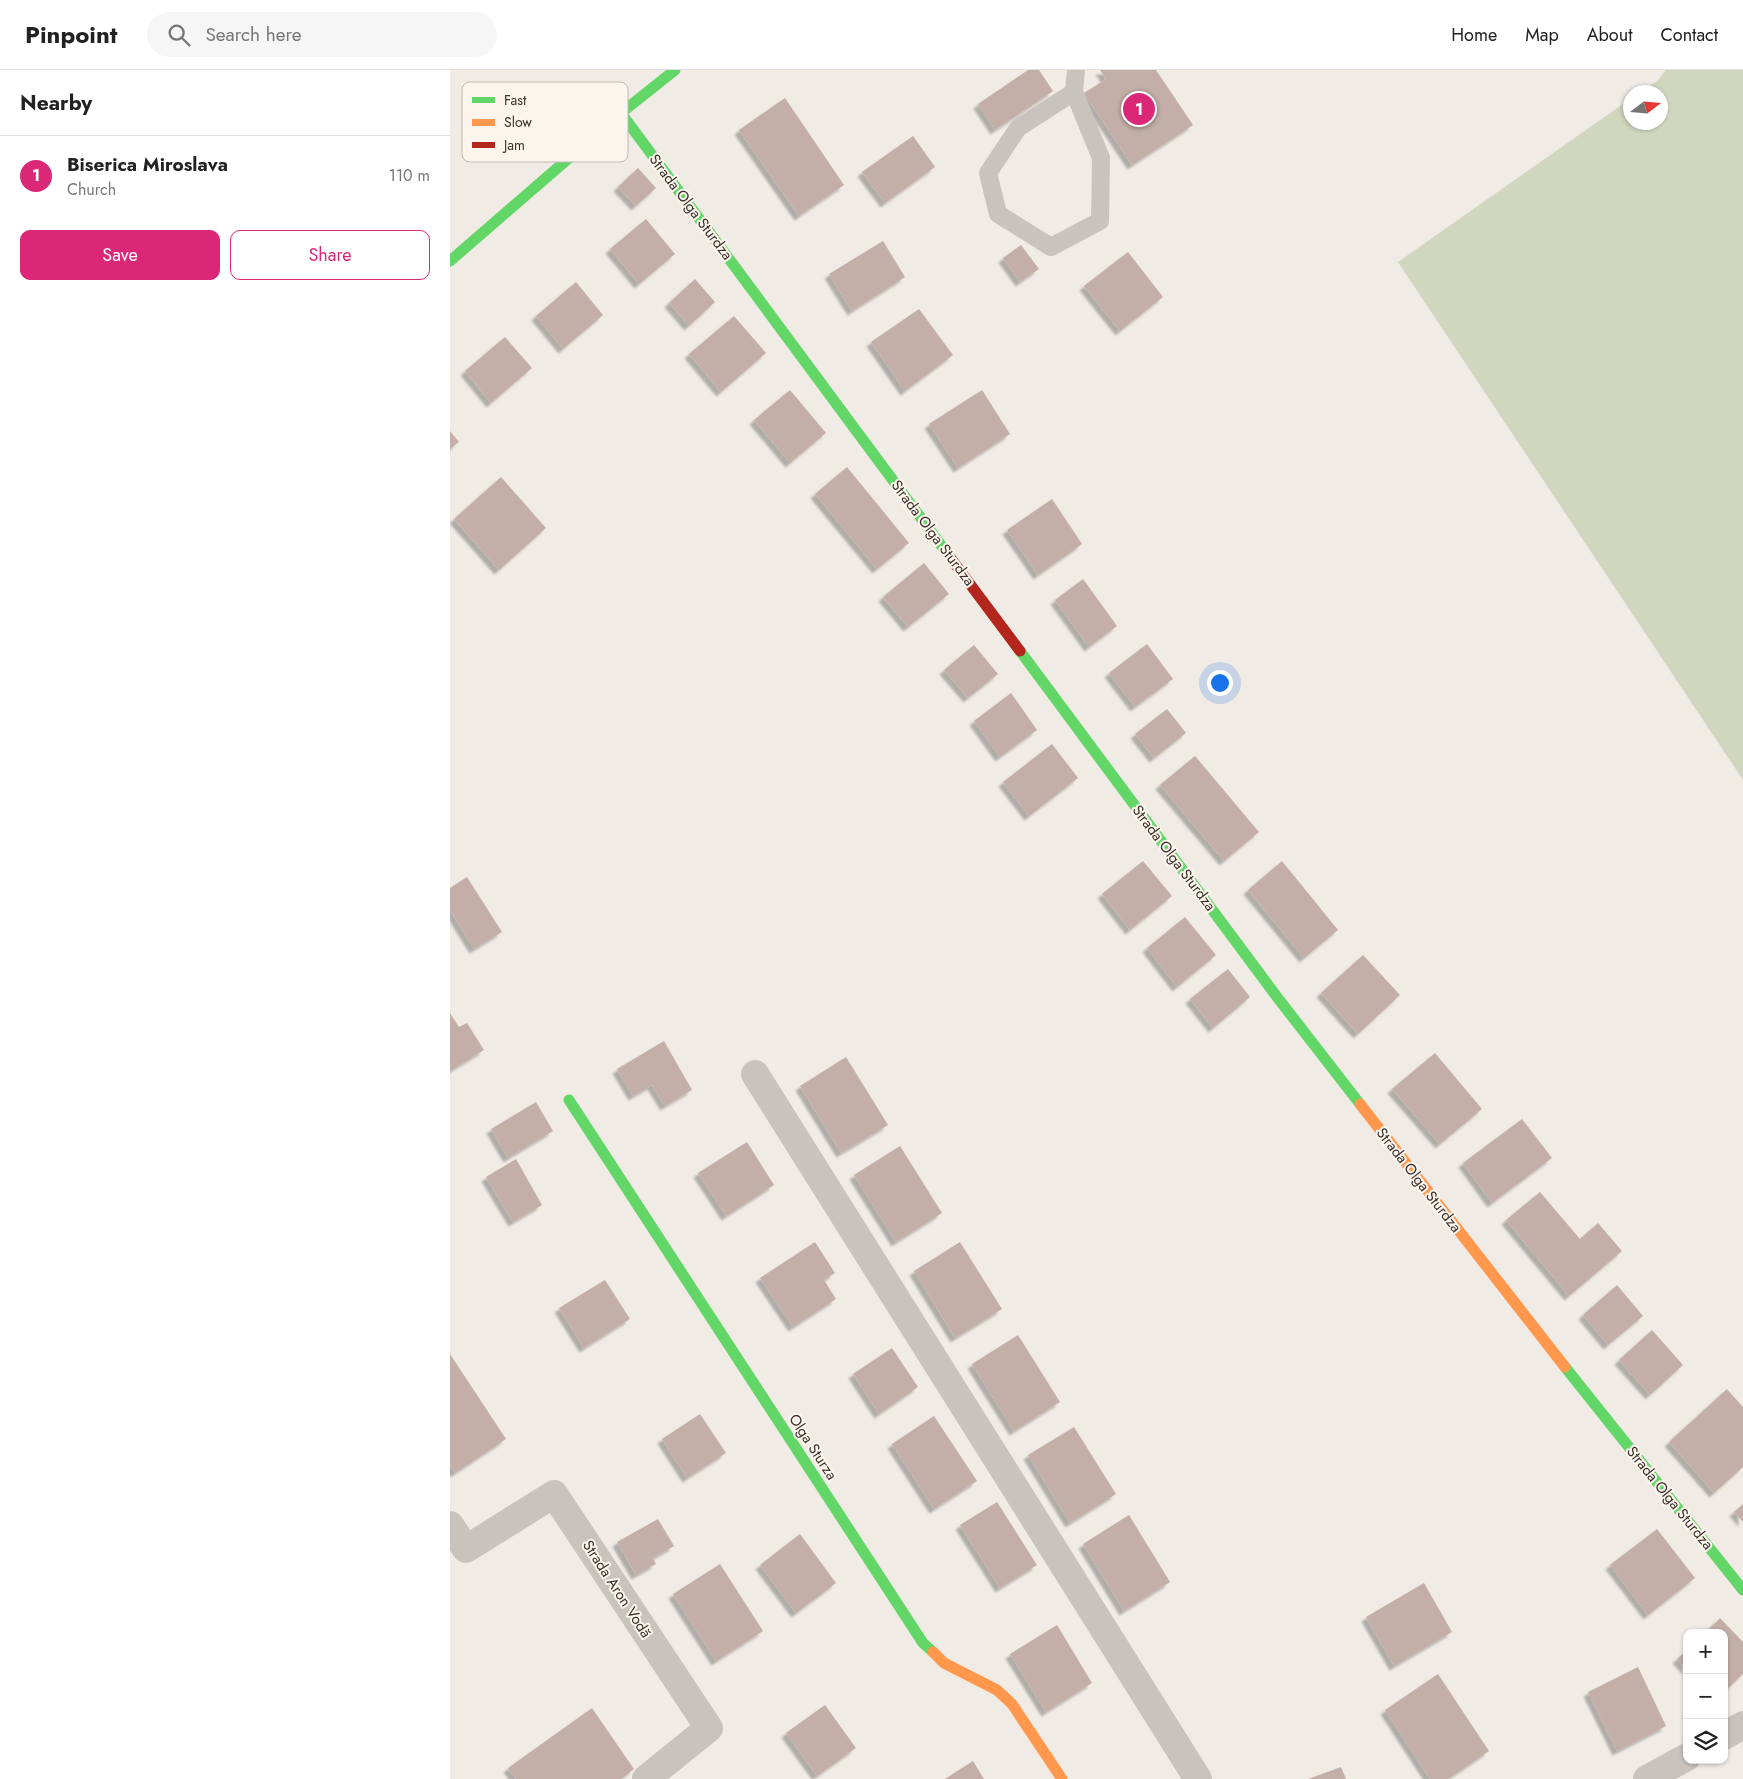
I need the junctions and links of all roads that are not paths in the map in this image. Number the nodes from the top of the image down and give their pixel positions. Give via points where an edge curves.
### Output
1 (675, 70) edge
2 (1076, 70) edge
3 (1074, 92) junction
4 (628, 107) edge
5 (628, 122) edge
6 (564, 162) edge
7 (450, 260) edge
8 (755, 1074) dead end
9 (570, 1100) dead end
10 (450, 1525) edge
11 (1743, 1590) edge
12 (1743, 1725) edge
13 (1728, 1734) edge
14 (1683, 1759) edge
15 (646, 1779) edge
16 (1062, 1779) edge
17 (1198, 1779) edge
18 (1648, 1779) edge

1 - 4 street
2 - 3 lane
3 - 3 lane via 1018,128 988,172 998,214 1051,247 1100,221 1101,158
5 - 11 street, Strada Olga Sturdza via 1283,1005 1505,1292
6 - 7 street
8 - 17 street
9 - 16 street, Olga Sturza via 923,1642 944,1663 997,1690 1012,1704
10 - 15 street, Strada Aron Vodă via 466,1550 554,1494 709,1728
12 - 13 street
14 - 18 street

